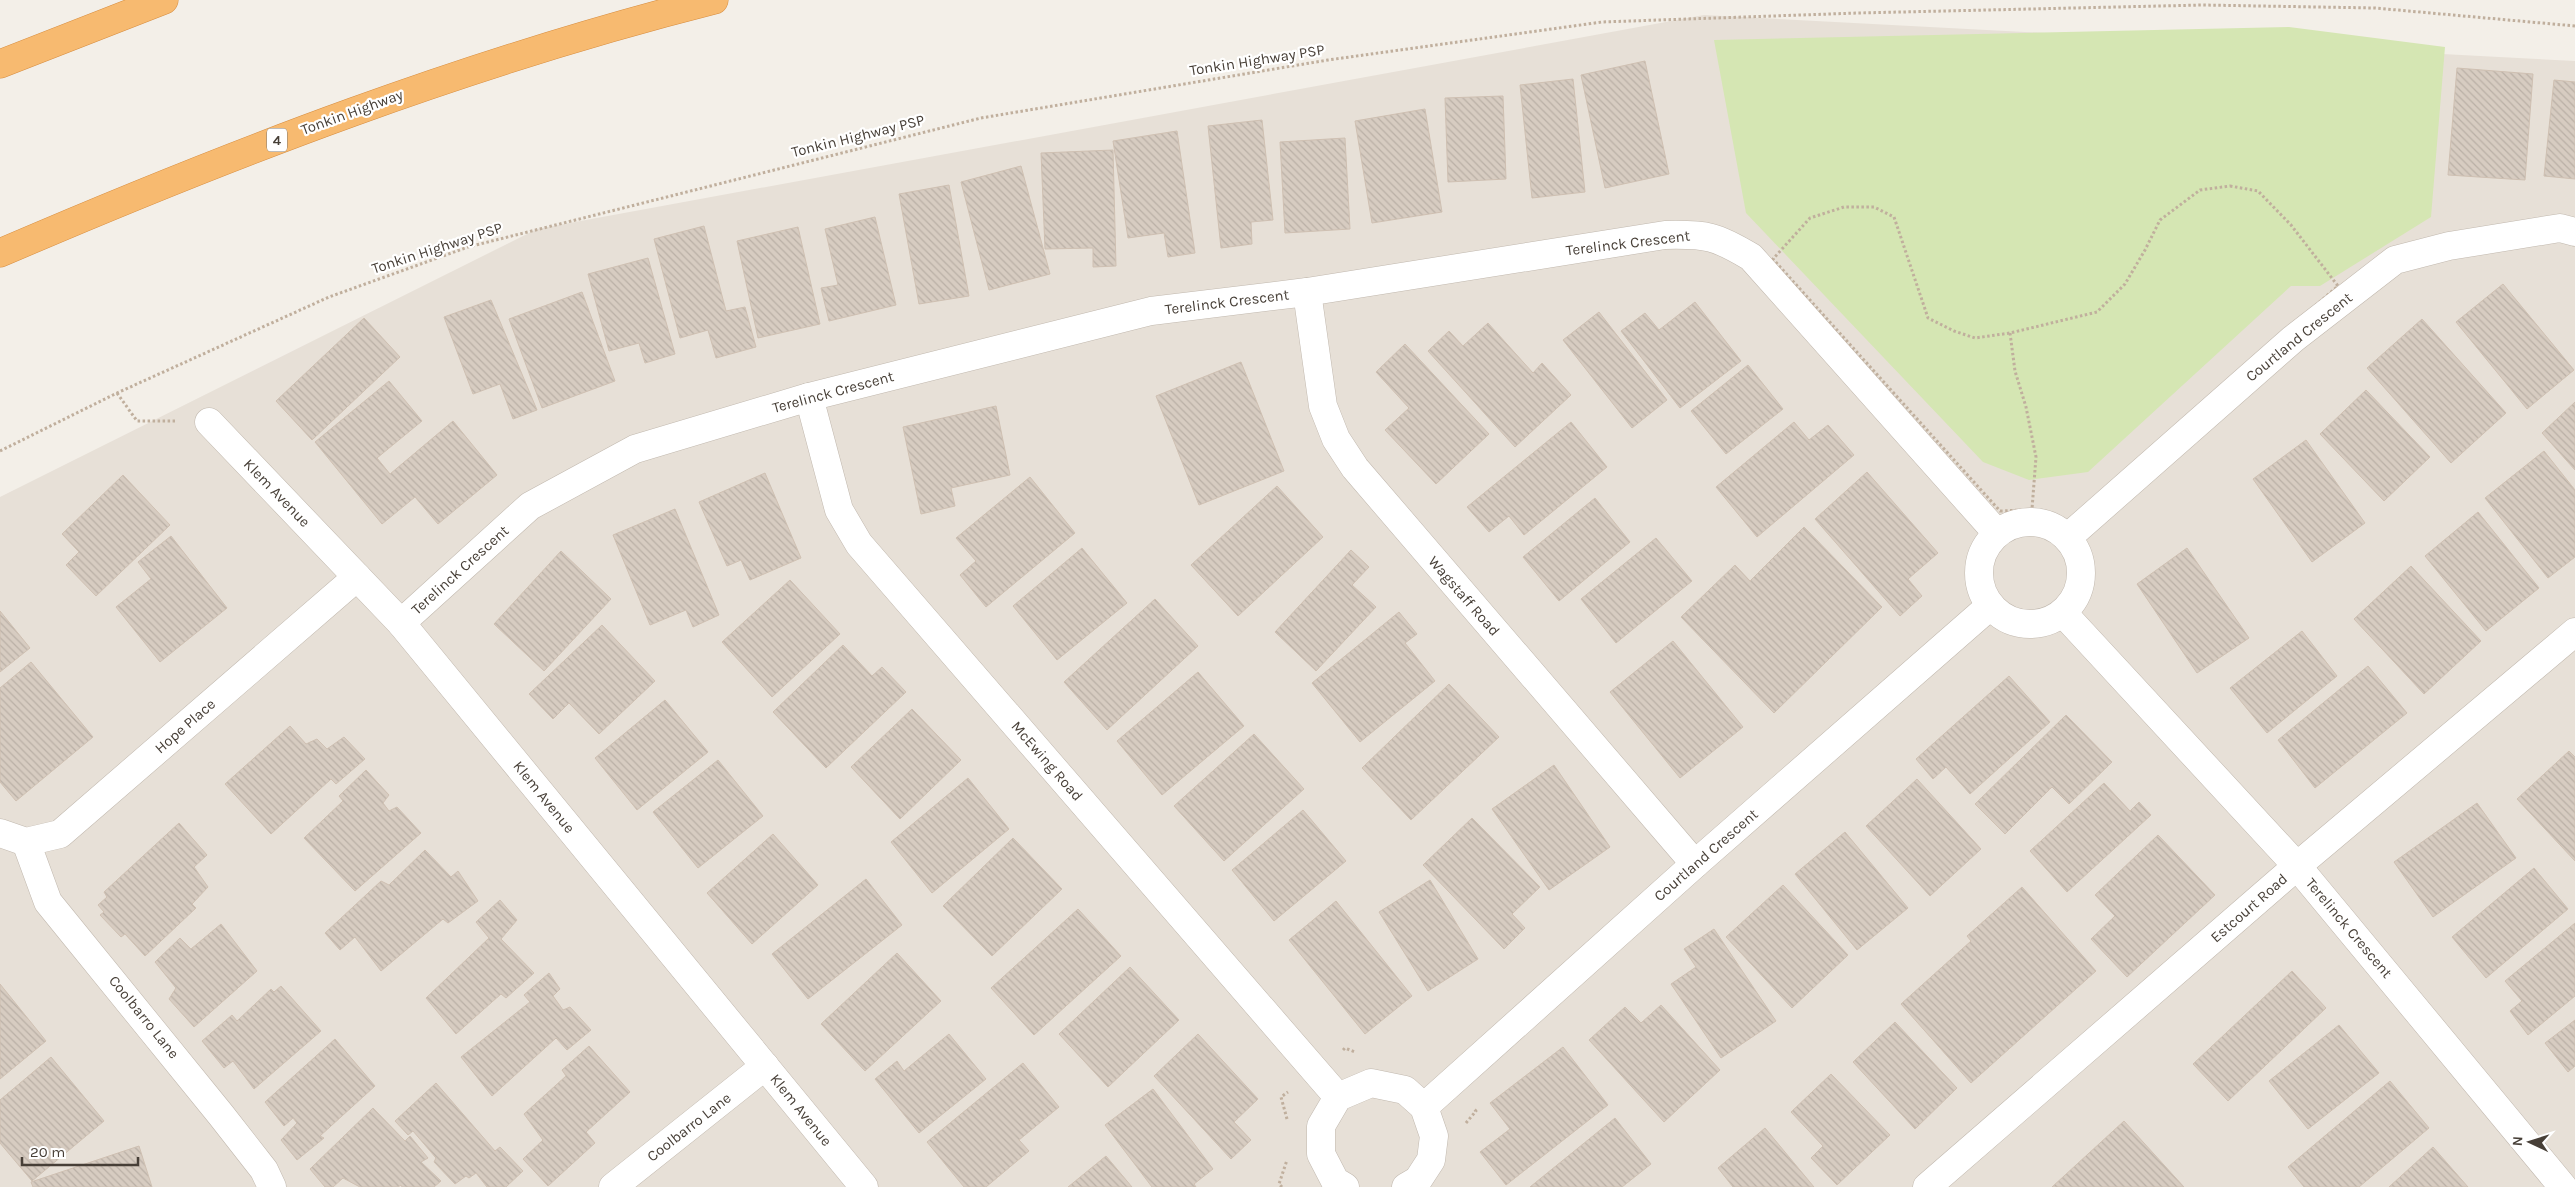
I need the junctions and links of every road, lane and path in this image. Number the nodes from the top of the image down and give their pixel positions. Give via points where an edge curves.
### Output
1 (164, 0) edge
2 (714, 0) edge
3 (2575, 26) edge
4 (0, 64) edge
5 (2575, 232) edge
6 (0, 252) edge
7 (1307, 292) junction
8 (2010, 333) junction
9 (117, 393) junction
10 (809, 397) junction
11 (209, 422) joint
12 (0, 451) edge
13 (2032, 510) junction
14 (1998, 534) junction
15 (2067, 538) junction
16 (358, 577) junction
17 (1990, 606) junction
18 (2063, 613) junction
19 (401, 623) junction
20 (2575, 632) edge
21 (0, 833) edge
22 (26, 842) junction
23 (1695, 864) junction
24 (2297, 866) junction
25 (765, 1066) junction
26 (1338, 1097) junction
27 (1424, 1107) junction
28 (2561, 1180) edge
29 (1336, 1185) edge
30 (1416, 1185) edge
31 (272, 1187) edge
32 (613, 1187) edge
33 (864, 1187) edge
34 (1927, 1187) edge

1 - 4 highway
2 - 6 highway, Tonkin Highway / 4 via 559,44 323,122 127,198
3 - 9 path, Tonkin Highway PSP via 2375,8 2232,5 1858,13 1602,22 1328,60 981,118 468,247 330,297
5 - 15 street, Courtland Crescent via 2560,228 2448,246 2396,260 2294,339
7 - 10 street, Terelinck Crescent via 1151,311
7 - 14 street, Terelinck Crescent via 1665,236 1697,234 1723,240 1751,257
7 - 23 street, Wagstaff Road via 1323,406 1336,440 1355,468
8 - 13 path via 2015,371 2036,457
8 - 13 path via 1975,338 1928,318 1894,217 1874,207 1844,207 1810,218 1773,259 2000,511
8 - 13 path via 2097,312 2125,284 2160,220 2200,190 2230,186 2258,191 2291,225 2338,286 2066,523 2048,512
9 - 11 path via 138,421
9 - 12 path, Tonkin Highway PSP
10 - 19 street, Terelinck Crescent via 635,449 530,506
10 - 26 street, McEwing Road via 839,510 859,544
11 - 16 street, Klem Avenue
14 - 15 street via 2013,525 2031,522 2050,526
14 - 17 street via 1983,552 1979,571 1981,590
15 - 18 street via 2077,553 2081,571 2078,588
16 - 19 street, Klem Avenue
16 - 22 street, Hope Place via 60,834
17 - 18 street via 2014,622 2032,625
17 - 23 street, Courtland Crescent
18 - 24 street, Terelinck Crescent
19 - 25 street, Klem Avenue
20 - 24 street, Estcourt Road
21 - 22 street
22 - 31 street, Coolbarro Lane via 48,902 222,1114 264,1170
23 - 27 street, Courtland Crescent
24 - 28 street, Terelinck Crescent
24 - 34 street, Estcourt Road
25 - 32 street, Coolbarro Lane
25 - 33 street, Klem Avenue
26 - 27 street via 1371,1082 1405,1090
26 - 29 street via 1321,1126 1320,1154
27 - 30 street via 1434,1136 1431,1160

